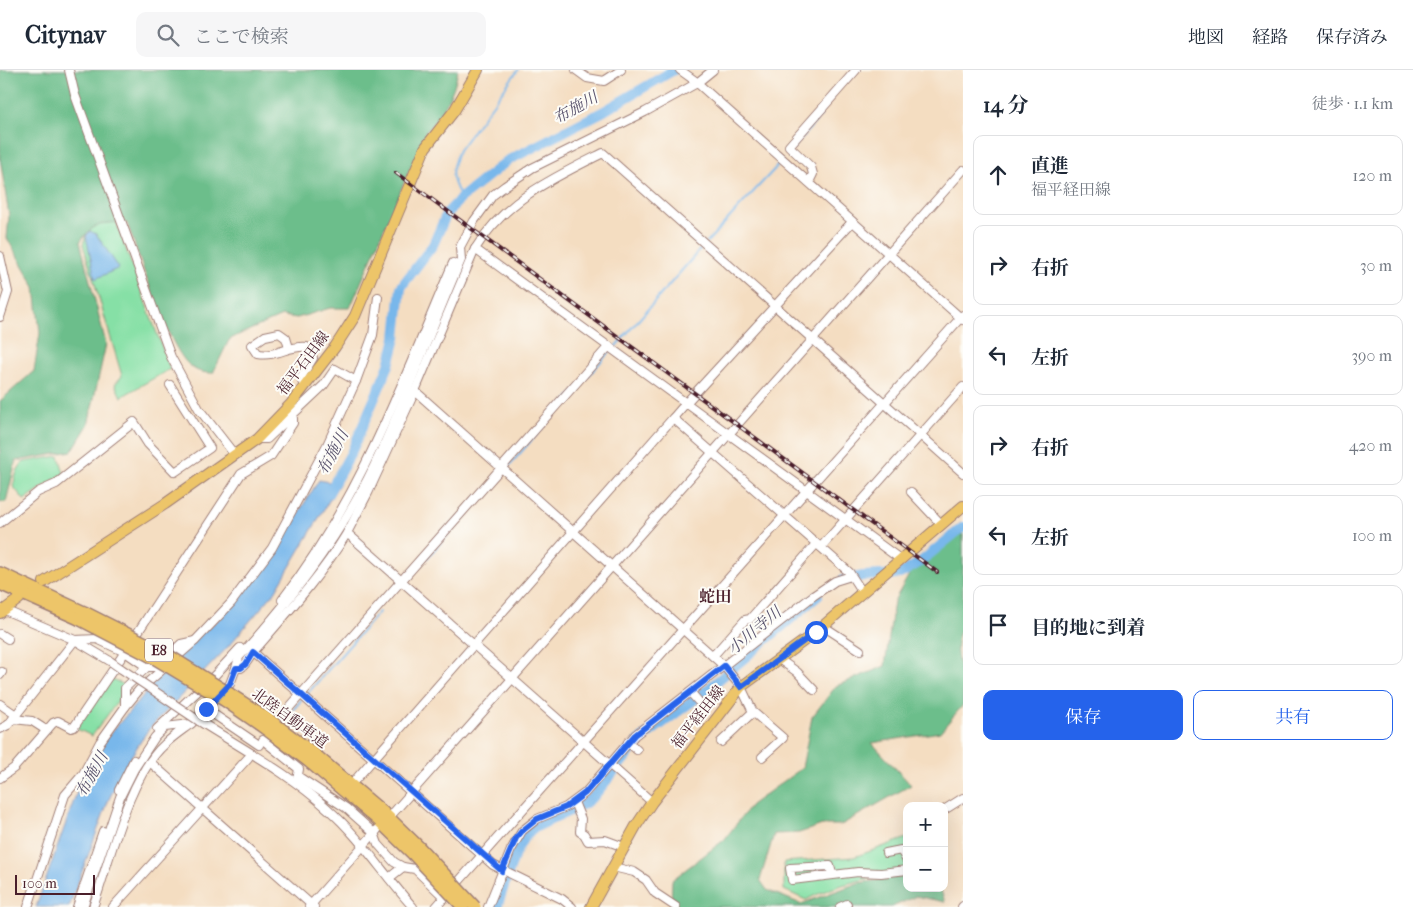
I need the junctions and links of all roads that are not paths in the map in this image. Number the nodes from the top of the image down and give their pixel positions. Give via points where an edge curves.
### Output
1 (68, 70) edge
2 (478, 70) edge
3 (576, 70) edge
4 (621, 70) edge
5 (680, 70) edge
6 (712, 70) edge
7 (856, 70) edge
8 (696, 81) junction
9 (963, 170) edge
10 (809, 182) junction
11 (852, 222) junction
12 (475, 249) junction
13 (888, 254) junction
14 (0, 256) edge
15 (453, 263) dead end
16 (378, 297) dead end
17 (775, 305) junction
18 (0, 317) edge
19 (962, 317) edge
20 (813, 339) junction
21 (609, 346) junction
22 (289, 348) junction
23 (356, 381) junction
24 (170, 384) dead end
25 (304, 387) junction
26 (963, 387) edge
27 (415, 391) junction
28 (884, 402) junction
29 (686, 403) junction
30 (290, 417) junction
31 (673, 418) junction
32 (730, 433) junction
33 (920, 434) junction
34 (257, 438) junction
35 (713, 452) junction
36 (234, 454) junction
37 (501, 468) junction
38 (963, 473) edge
39 (807, 490) junction
40 (911, 492) dead end
41 (963, 506) edge
42 (784, 516) junction
43 (845, 518) junction
44 (0, 522) edge
45 (941, 524) junction
46 (347, 532) junction
47 (574, 532) junction
48 (818, 545) junction
49 (900, 559) junction
50 (611, 565) junction
51 (0, 573) edge
52 (851, 576) junction
53 (402, 580) junction
54 (44, 582) dead end
55 (0, 584) edge
56 (865, 590) junction
57 (19, 599) dead end
58 (2, 610) edge
59 (82, 615) junction
60 (823, 626) junction
61 (683, 630) junction
62 (0, 634) edge
63 (8, 639) dead end
64 (75, 640) junction
65 (196, 641) junction
66 (473, 644) junction
67 (860, 650) dead end
68 (125, 652) junction
69 (253, 652) junction
70 (713, 656) junction
71 (779, 659) junction
72 (724, 666) junction
73 (147, 667) junction
74 (236, 668) junction
75 (512, 678) junction
76 (741, 687) junction
77 (814, 690) dead end
78 (691, 692) junction
79 (300, 694) junction
80 (698, 701) dead end
81 (0, 704) edge
82 (125, 707) junction
83 (206, 709) junction
84 (753, 712) junction
85 (15, 717) junction
86 (191, 724) junction
87 (0, 729) edge
88 (46, 730) junction
89 (265, 734) junction
90 (584, 742) junction
91 (628, 742) junction
92 (721, 742) dead end
93 (637, 750) dead end
94 (373, 757) junction
95 (762, 757) dead end
96 (248, 758) dead end
97 (150, 762) junction
98 (614, 768) junction
99 (0, 778) edge
100 (298, 779) junction
101 (356, 779) dead end
102 (411, 792) junction
103 (963, 798) edge
104 (337, 800) junction
105 (574, 802) junction
106 (652, 802) junction
107 (202, 807) junction
108 (948, 807) edge
109 (329, 809) junction
110 (394, 812) dead end
111 (376, 831) junction
112 (363, 844) junction
113 (624, 847) junction
114 (416, 850) junction
115 (886, 853) dead end
116 (483, 854) junction
117 (903, 854) edge
118 (403, 867) junction
119 (613, 867) junction
120 (903, 870) edge
121 (502, 871) junction
122 (832, 874) junction
123 (388, 878) junction
124 (445, 898) junction
125 (311, 906) edge
126 (28, 907) edge
127 (77, 907) edge
128 (82, 907) edge
129 (93, 907) edge
130 (113, 907) edge
131 (413, 907) edge
132 (436, 907) edge
133 (463, 907) edge
134 (475, 907) edge
135 (488, 907) edge
136 (572, 907) edge
137 (591, 907) edge
138 (676, 907) edge
139 (840, 907) edge
140 (846, 907) edge

1 - 36 street via 171,357 199,409
2 - 25 main road, 福平石田線 via 454,111 425,148 355,316
3 - 4 street via 586,78 604,81
5 - 8 street
6 - 8 street
7 - 10 street via 788,146 812,167 814,174
8 - 10 street
8 - 74 street via 644,112 532,168 493,196 460,246 461,260 374,466 325,551 239,657
9 - 13 street
10 - 11 street
11 - 13 street
11 - 17 street
12 - 17 street via 486,230 514,203 550,179 603,152
12 - 21 street
12 - 27 street
13 - 19 street
13 - 20 street
14 - 18 street via 8,292
15 - 127 street via 368,461 347,502 300,576 276,607 215,675 157,729 127,770
16 - 23 street via 372,336
17 - 20 street
17 - 29 street
19 - 28 street
20 - 28 street
20 - 32 street
21 - 29 street
21 - 37 street
22 - 22 street via 274,355 264,355 258,354 252,345 265,336 279,333 286,338
22 - 25 street via 307,347 311,352 310,364 301,380
23 - 30 street via 335,368 324,385
23 - 65 street via 327,445 272,548 231,603
24 - 44 street via 210,448 174,472 148,444 134,422 56,484 38,492
25 - 34 main road, 福平石田線
26 - 33 street
27 - 37 street
27 - 46 street
28 - 33 street
28 - 39 street
29 - 31 street
29 - 32 street
30 - 34 street via 267,438
30 - 68 street via 293,423 271,456 241,474
31 - 35 street
31 - 47 street
32 - 35 street
32 - 39 street
33 - 38 street
33 - 43 street
34 - 36 main road, 福平石田線
35 - 42 street
35 - 50 street
36 - 54 main road, 福平石田線 via 165,504
37 - 47 street
37 - 53 street
39 - 42 street
39 - 43 street
40 - 45 street
41 - 45 main road, 福平経田線
42 - 48 street
42 - 61 street
43 - 48 street
43 - 49 street
45 - 49 main road, 福平経田線
46 - 53 street
46 - 69 street via 301,597
47 - 50 street
47 - 66 street
48 - 52 street
48 - 70 street
49 - 56 main road, 福平経田線
50 - 61 street
50 - 75 street
51 - 59 highway, 北陸自動車道 / E8
52 - 56 street
52 - 72 street via 826,587
53 - 66 street
53 - 79 street
55 - 59 highway, 北陸自動車道 / E8
56 - 60 main road, 福平経田線
57 - 58 main road
58 - 64 street
59 - 89 highway, 北陸自動車道 / E8, bridge via 227,697
60 - 67 street
60 - 71 main road, 福平経田線
61 - 70 street
61 - 90 street
62 - 63 street
64 - 68 street via 97,639
64 - 85 street
64 - 100 street, bridge via 199,722
65 - 73 street via 180,644 156,667
65 - 82 street via 139,690
66 - 75 street
66 - 94 street
68 - 73 street
68 - 88 street via 74,727 58,721
69 - 74 street via 246,664
69 - 79 street
70 - 72 street
71 - 76 main road, 福平経田線
71 - 77 street
72 - 76 street
72 - 78 street
73 - 82 street via 125,688
74 - 83 street via 230,684
75 - 90 street
75 - 102 street
76 - 84 street
76 - 106 main road, 福平経田線
78 - 80 street
78 - 91 street
79 - 89 street
79 - 94 street
81 - 85 street
82 - 126 street via 100,742 83,774 65,795
83 - 86 street
83 - 89 street
84 - 92 street
84 - 95 street via 783,738
85 - 87 street via 8,726
85 - 88 street via 32,721
86 - 97 street via 164,744
86 - 128 street via 165,727 134,769 120,797
88 - 99 street via 14,768
89 - 100 street via 299,769
89 - 114 highway, 北陸自動車道 / E8, bridge via 310,756 377,819
90 - 98 street
90 - 116 street
91 - 93 street
91 - 98 street
94 - 101 street
94 - 102 street
96 - 107 street
97 - 107 street
97 - 129 street via 133,792
98 - 105 street
98 - 106 street
100 - 104 street
100 - 109 street
102 - 110 street
102 - 116 street
103 - 108 street
104 - 109 street
104 - 111 street
105 - 113 street via 580,832 588,841 605,840
105 - 121 street via 537,819 522,831
106 - 113 main road, 福平経田線
107 - 125 street
107 - 130 street
109 - 112 street
111 - 112 street
111 - 118 street via 378,844
112 - 123 street
112 - 125 street
113 - 119 main road, 福平経田線
114 - 133 highway, 北陸自動車道 / E8, bridge
114 - 134 highway, 北陸自動車道 / E8, bridge
115 - 117 street via 901,850
116 - 121 street
116 - 124 street
118 - 123 street
118 - 124 street via 415,869
119 - 137 main road, 福平経田線
119 - 138 street via 634,872
120 - 122 street
121 - 135 street
121 - 136 street
122 - 122 street via 792,880 790,868 830,866
123 - 131 street
124 - 132 street
139 - 140 street via 847,904

